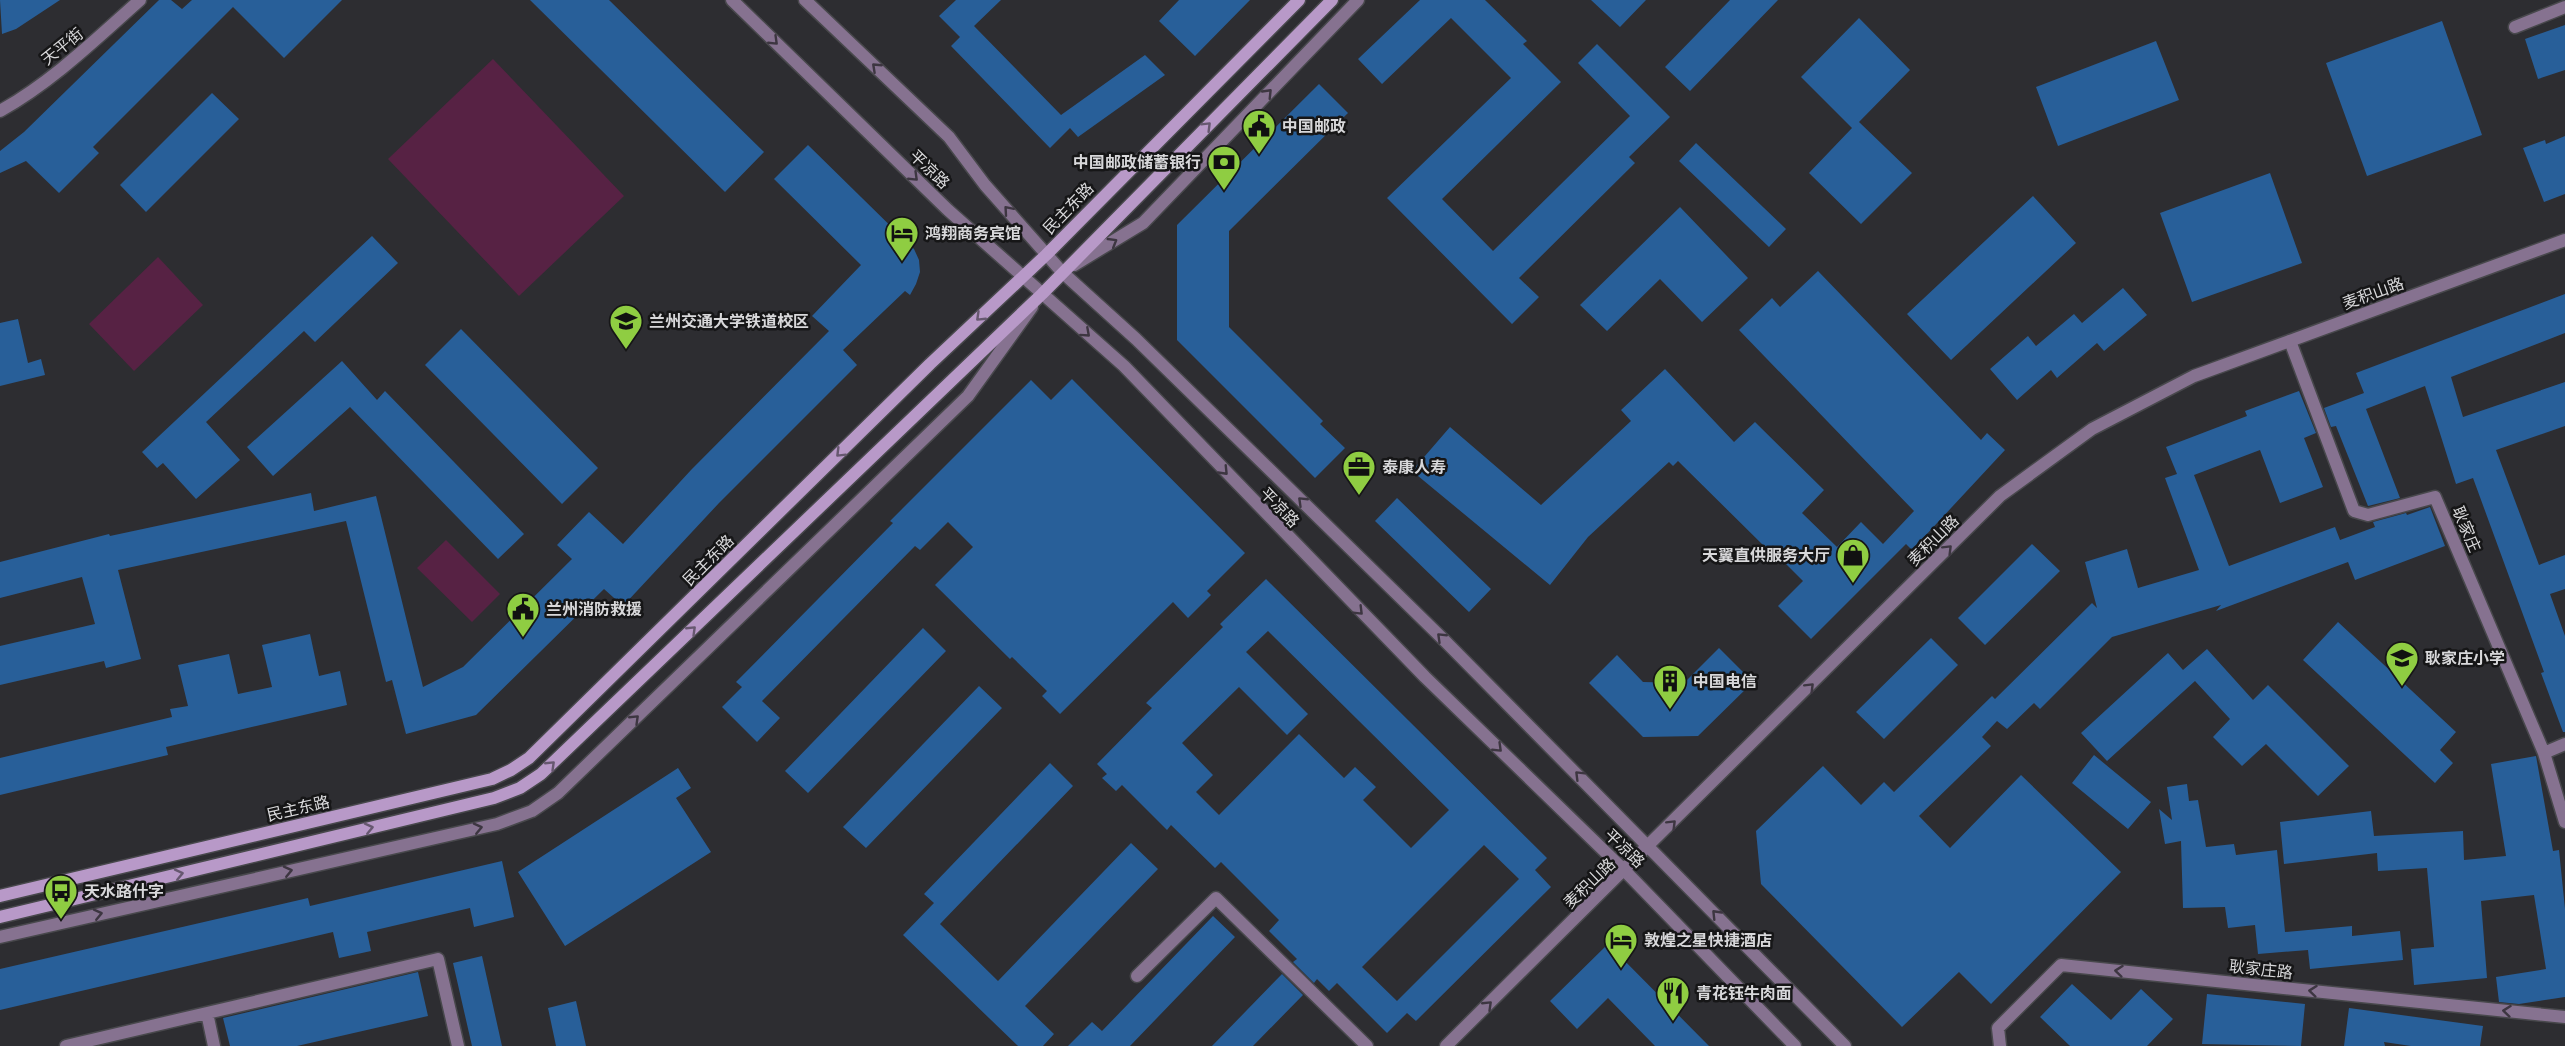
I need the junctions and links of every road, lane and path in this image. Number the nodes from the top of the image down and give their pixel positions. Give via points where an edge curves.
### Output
1 (140, 0) edge
2 (732, 0) edge
3 (805, 0) edge
4 (1299, 0) edge
5 (1332, 0) edge
6 (1358, 0) edge
7 (2565, 7) edge
8 (2515, 27) dead end
9 (0, 111) edge
10 (2565, 240) edge
11 (1046, 255) junction
12 (1062, 272) junction
13 (1022, 277) junction
14 (1042, 294) junction
15 (2290, 340) junction
16 (2565, 744) edge
17 (2544, 753) junction
18 (2565, 822) edge
19 (1650, 847) junction
20 (1625, 871) junction
21 (0, 896) edge
22 (0, 916) edge
23 (0, 937) edge
24 (1137, 976) dead end
25 (207, 1013) junction
26 (2565, 1017) edge
27 (66, 1046) edge
28 (214, 1046) edge
29 (458, 1046) edge
30 (1366, 1046) edge
31 (1446, 1046) edge
32 (1796, 1046) edge
33 (1845, 1046) edge
34 (2000, 1046) edge

1 - 9 street, 天平街 via 77,56
2 -> 13 street, 平凉路
11 -> 3 street, 平凉路 via 949,137
4 - 11 main road, 民主东路
12 -> 5 main road
12 -> 6 street via 1143,224
7 - 8 street
10 - 15 street, 麦积山路
11 - 12 street, 平凉路
11 - 13 main road, 民主东路
12 - 14 main road
19 -> 12 street, 平凉路 via 1161,363
13 - 14 street, 平凉路
13 -> 21 main road, 民主东路 via 529,758 511,770 492,779
14 -> 20 street, 平凉路 via 1124,366 1293,544
22 -> 14 main road via 482,801 520,788 541,774
23 -> 14 street via 497,824 532,811 558,794 968,396
15 - 17 street, 耿家庄 via 2354,511 2368,515 2435,497
19 -> 15 street, 麦积山路 via 2001,496 2091,429 2194,376
16 - 17 street
17 - 18 street, 耿家庄
19 - 20 street, 麦积山路
33 -> 19 street, 平凉路
31 -> 20 street, 麦积山路
20 - 32 street, 平凉路
24 - 30 street via 1216,898
25 - 27 street
25 - 28 street
25 - 29 street via 438,959
26 -> 34 street, 耿家庄路 via 2061,965 1998,1028

